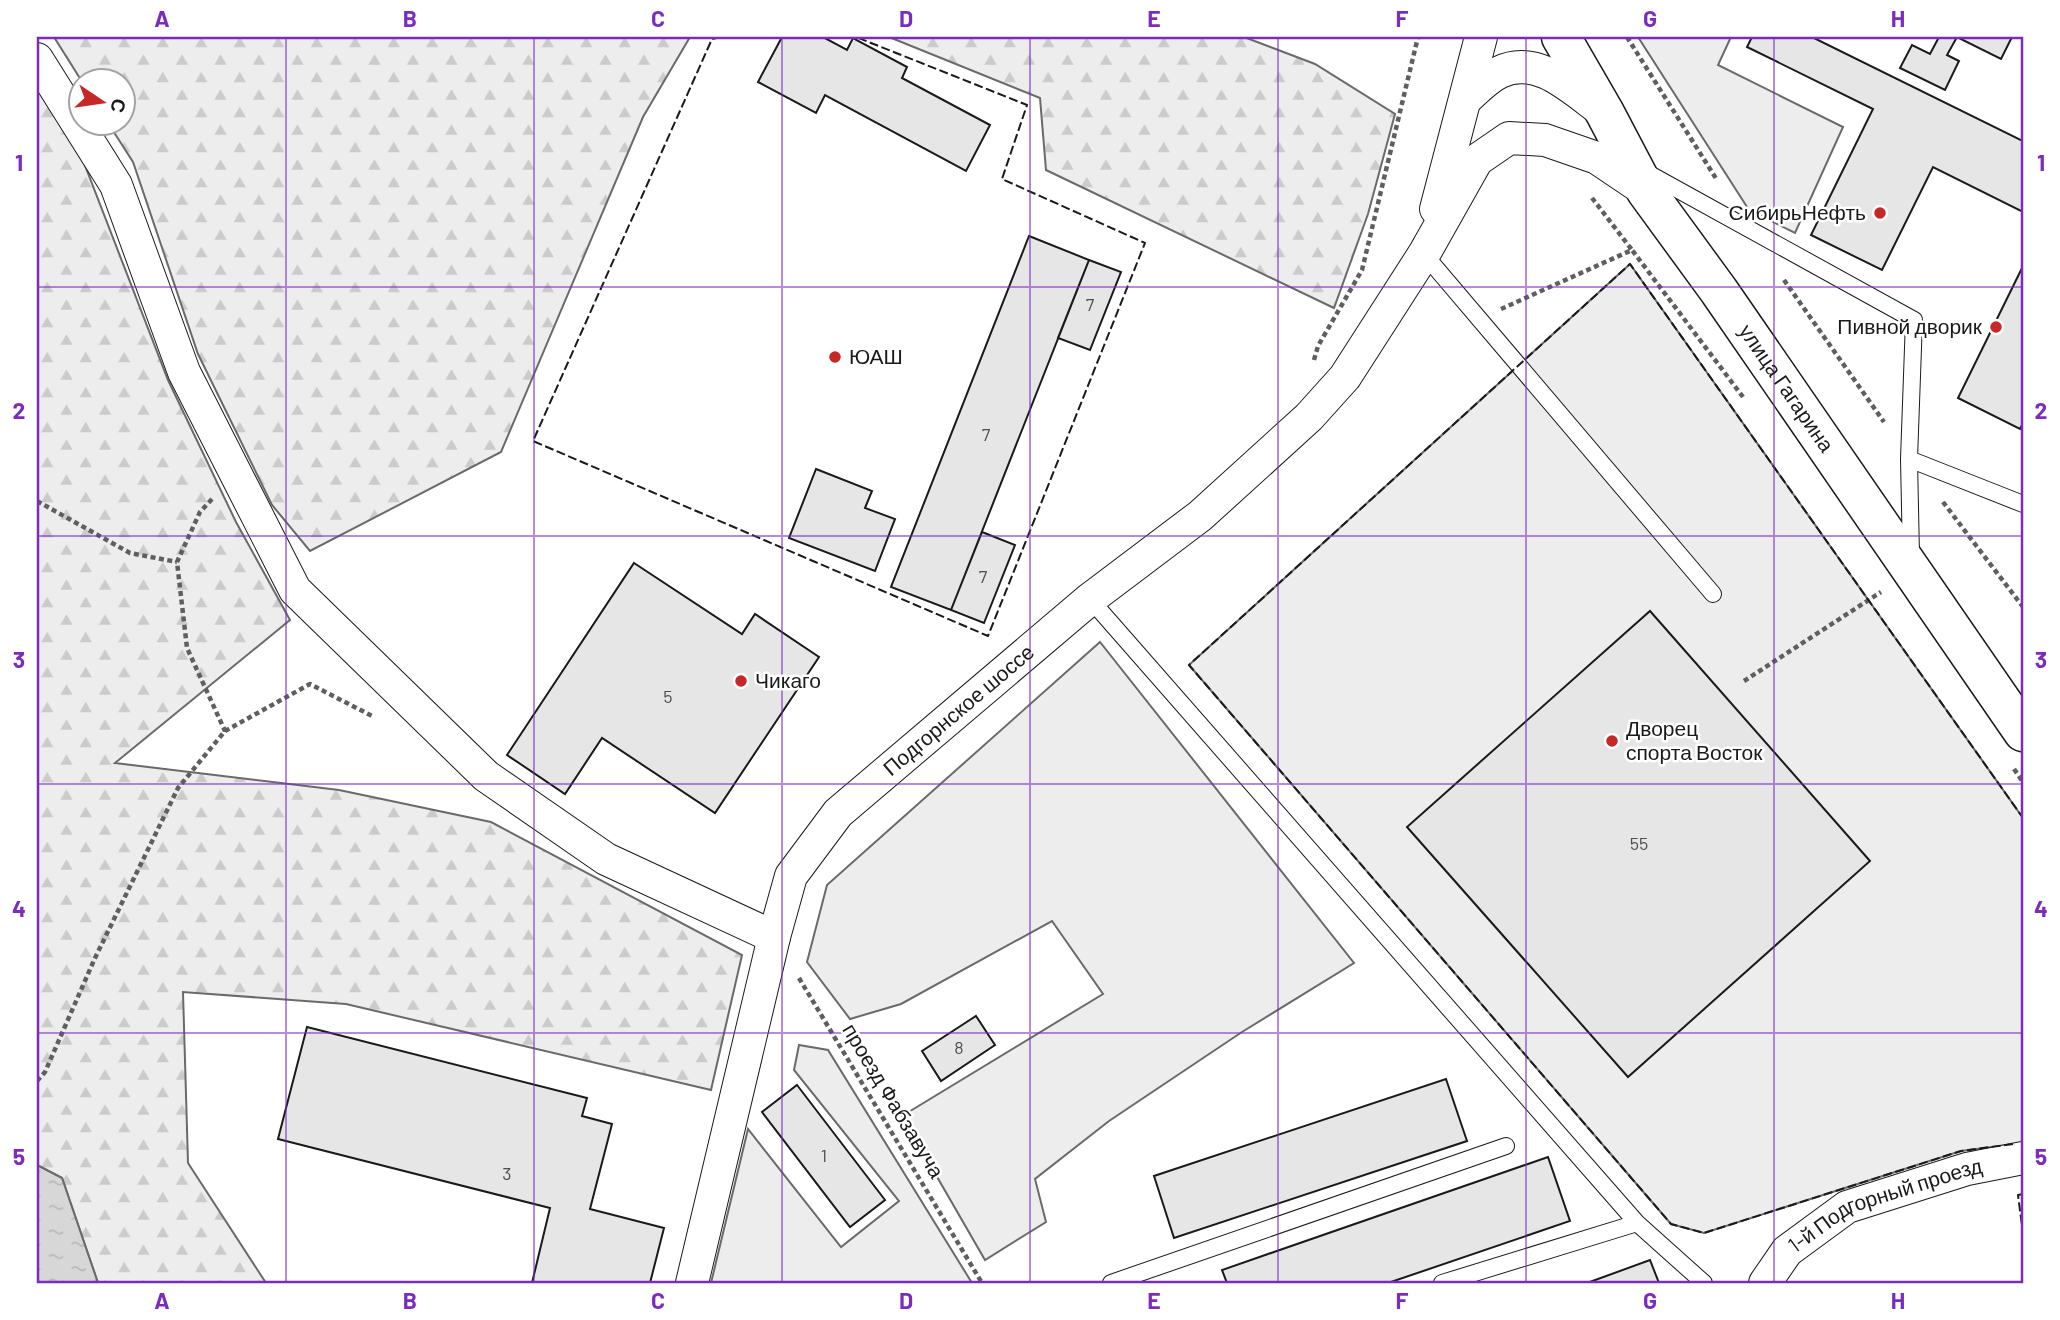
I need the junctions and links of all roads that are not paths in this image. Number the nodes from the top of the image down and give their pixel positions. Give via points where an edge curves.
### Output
1 (1481, 37) edge
2 (1560, 37) edge
3 (37, 60) edge
4 (1466, 99) junction
5 (1605, 113) junction
6 (1639, 178) junction
7 (1424, 254) junction
8 (1909, 459) junction
9 (2023, 504) edge
10 (1911, 572) junction
11 (1713, 594) dead end
12 (1090, 599) junction
13 (2016, 746) edge
14 (774, 937) junction
15 (1506, 1146) dead end
16 (2023, 1158) edge
17 (1637, 1223) junction
18 (1115, 1282) edge
19 (692, 1283) edge
20 (1442, 1283) edge
21 (1704, 1283) edge
22 (1765, 1283) edge

1 - 4 street
2 - 5 main road, улица Гагарина
3 - 14 street via 116,185 184,372 295,590 486,776 606,859
4 - 5 street via 1498,73 1534,68 1556,77
4 - 7 street
5 - 6 main road, улица Гагарина
6 - 7 street via 1545,140 1509,138 1477,160
6 - 8 lane via 1747,228 1914,320
6 - 10 main road, улица Гагарина
7 - 11 lane
7 - 12 street, Подгорнское шоссе via 1345,377 1309,417 1200,516
8 - 9 lane
8 - 10 lane
10 - 13 main road, улица Гагарина
12 - 14 street, Подгорнское шоссе via 838,813 791,876
12 - 17 lane
14 - 19 street, Подгорнское шоссе
15 - 18 lane
16 - 22 street, 1-й Подгорный проезд via 1967,1169 1847,1207 1787,1251
17 - 20 lane
17 - 21 lane

